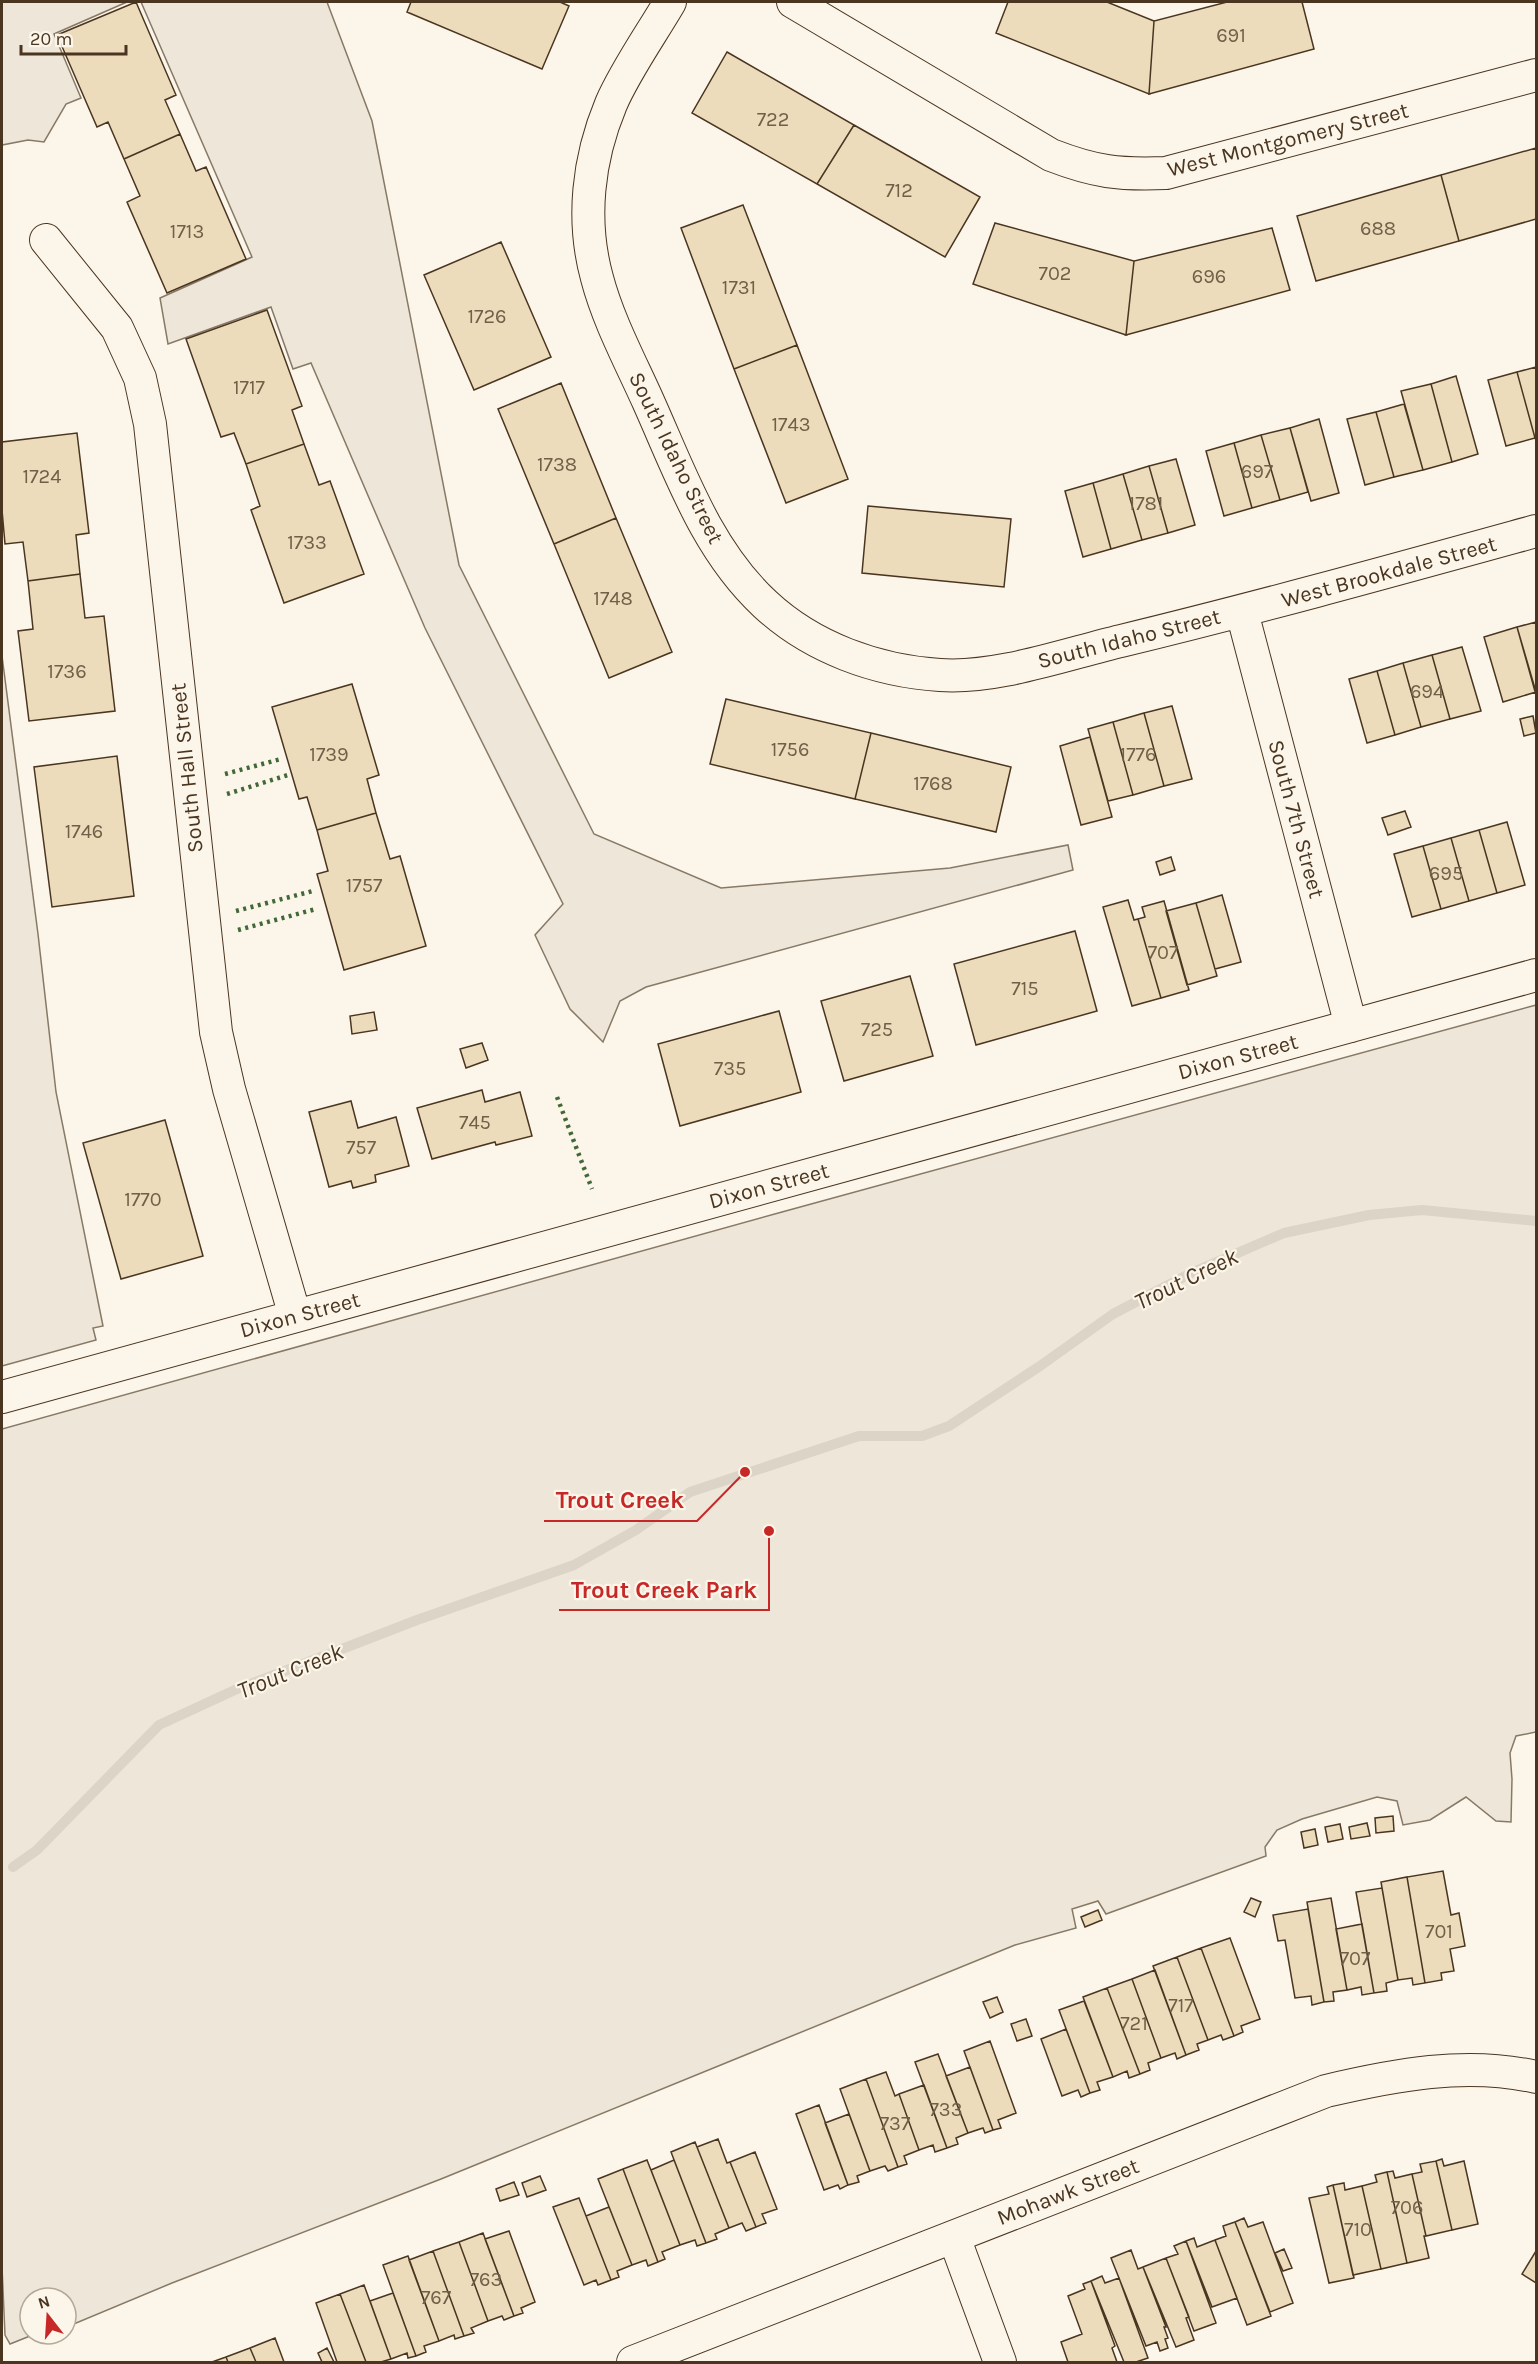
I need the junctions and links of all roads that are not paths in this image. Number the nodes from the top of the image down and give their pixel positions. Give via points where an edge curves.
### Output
1 (670, 2) edge
2 (793, 2) edge
3 (1536, 75) edge
4 (46, 240) dead end
5 (1536, 531) edge
6 (1242, 612) junction
7 (1536, 975) edge
8 (1351, 1026) junction
9 (296, 1316) junction
10 (2, 1397) edge
11 (1525, 2075) edge
12 (954, 2237) junction
13 (633, 2362) edge
14 (1000, 2362) edge

1 - 6 street, South Idaho Street via 612,100 596,143 589,188 589,233 597,278 612,321 706,531 733,571 767,606 805,634 849,656 895,670 943,675 991,672
2 - 3 street, West Montgomery Street via 1051,155 1084,167 1125,174 1166,173
4 - 9 street, South Hall Street via 117,328 140,378 150,424 216,1032
5 - 6 street, West Brookdale Street
6 - 8 street, South 7th Street
7 - 8 street, Dixon Street
8 - 9 street, Dixon Street
9 - 10 street, Dixon Street
11 - 12 street, Mohawk Street via 1451,2070 1388,2077 1326,2091
12 - 13 street, Mohawk Street
12 - 14 street

